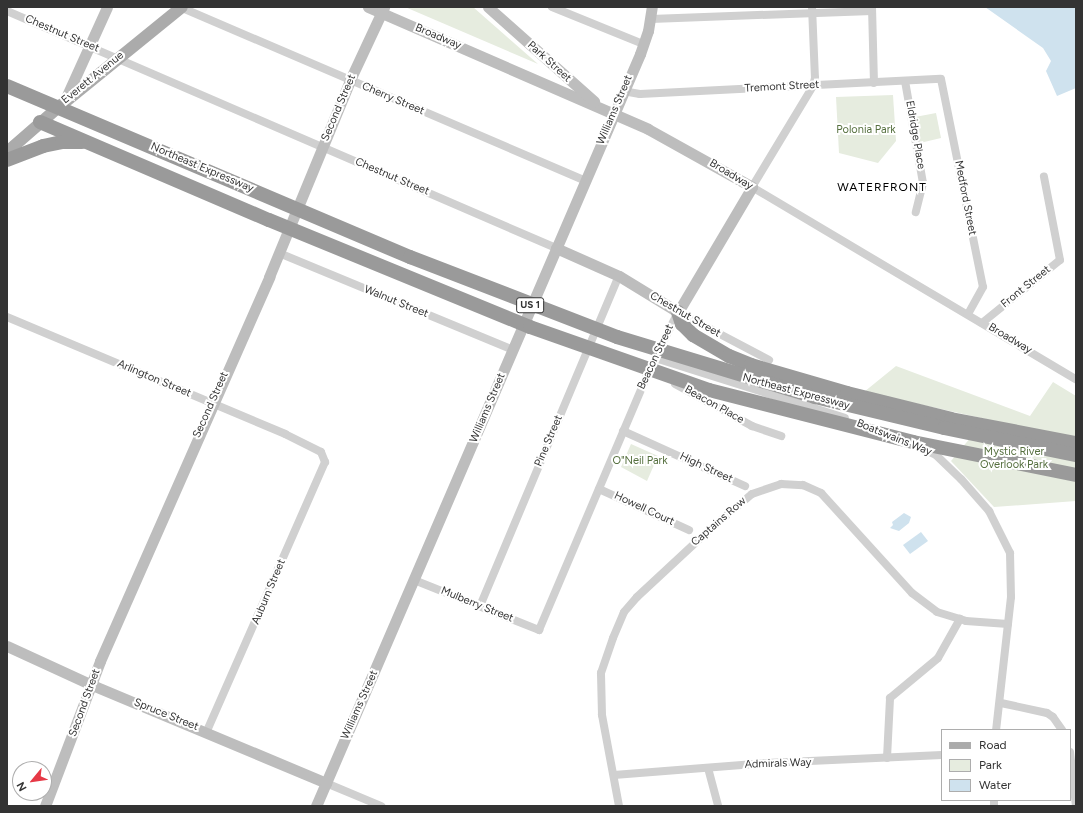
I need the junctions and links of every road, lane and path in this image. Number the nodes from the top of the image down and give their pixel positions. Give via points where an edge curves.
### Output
1 (107, 7) edge
2 (181, 7) edge
3 (368, 7) edge
4 (488, 7) edge
5 (552, 7) edge
6 (652, 7) edge
7 (872, 9) edge
8 (382, 10) edge
9 (812, 10) edge
10 (7, 11) edge
11 (651, 19) junction
12 (643, 44) junction
13 (90, 46) junction
14 (118, 59) junction
15 (553, 65) junction
16 (941, 79) joint
17 (350, 80) junction
18 (906, 81) junction
19 (543, 82) junction
20 (874, 83) junction
21 (7, 86) edge
22 (813, 86) junction
23 (623, 91) junction
24 (64, 102) junction
25 (614, 113) junction
26 (40, 122) junction
27 (322, 147) junction
28 (104, 149) junction
29 (7, 152) edge
30 (7, 160) edge
31 (1044, 177) dead end
32 (585, 181) junction
33 (752, 187) junction
34 (916, 212) dead end
35 (556, 248) junction
36 (279, 253) junction
37 (619, 276) junction
38 (678, 312) junction
39 (968, 314) junction
40 (7, 317) edge
41 (982, 323) junction
42 (513, 350) junction
43 (655, 358) junction
44 (649, 371) junction
45 (1076, 378) edge
46 (212, 404) junction
47 (623, 431) junction
48 (781, 436) dead end
49 (1076, 443) edge
50 (321, 452) joint
51 (1076, 455) edge
52 (1076, 475) edge
53 (745, 486) dead end
54 (599, 489) junction
55 (689, 530) dead end
56 (414, 580) junction
57 (480, 606) junction
58 (960, 619) junction
59 (1008, 624) junction
60 (539, 630) joint
61 (7, 646) edge
62 (92, 685) junction
63 (1001, 703) junction
64 (996, 729) edge
65 (1061, 729) edge
66 (206, 731) junction
67 (941, 756) edge
68 (886, 758) junction
69 (1071, 761) edge
70 (708, 768) junction
71 (614, 775) junction
72 (326, 783) junction
73 (45, 806) edge
74 (316, 806) edge
75 (380, 806) edge
76 (619, 806) edge
77 (718, 806) edge
78 (1076, 806) edge

1 - 13 main road
2 - 14 main road, Everett Avenue
2 - 17 street, Cherry Street
3 - 8 main road, Broadway
4 - 15 main road, Park Street
5 - 12 street
6 - 11 main road, Williams Street
7 - 9 street
7 - 20 street
8 - 17 main road, Second Street
8 - 19 main road, Broadway
9 - 11 street
9 - 22 street, Beacon Street via 815,78
10 - 13 street, Chestnut Street
11 - 12 main road, Williams Street
12 - 23 main road, Williams Street
13 - 14 street, Chestnut Street
13 - 24 main road
14 - 24 main road, Everett Avenue
14 - 27 street, Chestnut Street
15 - 19 main road via 556,73 551,81
15 - 25 main road, Park Street via 590,97
16 - 18 street, Tremont Street
16 - 39 street, Medford Street via 983,287
17 - 27 main road, Second Street
17 - 32 street, Cherry Street
18 - 20 street, Tremont Street
18 - 34 street, Eldridge Place via 923,183
19 - 25 main road, Broadway
20 - 22 street, Tremont Street
21 - 51 highway, Northeast Expressway / US 1, bridge via 335,226 617,338 757,382 834,402 955,431
22 - 23 street, Tremont Street via 640,94
22 - 33 street, Beacon Street
23 - 25 main road, Williams Street
24 - 26 main road, Everett Avenue
25 - 32 main road, Williams Street
25 - 33 main road, Broadway via 681,145
26 - 28 highway
26 - 29 main road, Everett Avenue
27 - 35 street, Chestnut Street
27 - 36 main road, Second Street
28 - 30 highway via 79,142 62,142 43,146
28 - 52 highway, bridge via 530,328 695,385 901,439
31 - 41 street, Front Street via 1060,260
32 - 35 main road, Williams Street
33 - 38 main road, Beacon Street
33 - 39 street, Broadway
35 - 37 main road, Chestnut Street
35 - 42 main road, Williams Street
36 - 42 street, Walnut Street
36 - 46 main road, Second Street
37 - 38 main road, Chestnut Street
37 - 57 street, Pine Street
38 - 43 street, Beacon Street
38 - 49 highway via 685,328 709,346 729,356 770,366 847,394 943,417
39 - 41 street, Broadway
40 - 46 street, Arlington Street
41 - 45 street, Broadway
42 - 56 main road, Williams Street
43 - 44 street, Beacon Street
43 - 59 street, Boatswains Way via 880,430 936,455 990,511 1003,536 1010,553 1011,597
44 - 47 street, Beacon Street
44 - 48 street, Beacon Place via 752,426
46 - 50 street, Arlington Street
46 - 62 main road, Second Street via 100,661
47 - 53 street, High Street
47 - 54 street, Beacon Street
50 - 66 street, Auburn Street via 325,462
54 - 55 street, Howell Court
54 - 60 street, Beacon Street
56 - 57 street, Mulberry Street
56 - 72 main road, Williams Street
57 - 60 street, Mulberry Street
58 - 59 street, Captains Row
58 - 68 street via 938,658 890,698
58 - 71 street, Captains Row via 937,612 912,593 821,493 803,485 780,484 752,494 689,548 624,612 600,673 602,715
59 - 63 street, Boatswains Way
61 - 62 main road, Spruce Street
62 - 66 main road, Spruce Street
62 - 73 main road, Second Street
63 - 64 street, Boatswains Way
63 - 65 street via 1047,713
66 - 72 main road, Spruce Street
67 - 68 street, Admirals Way
68 - 70 street, Admirals Way
69 - 78 street
70 - 71 street, Admirals Way
70 - 77 street
71 - 76 street, Captains Row
72 - 74 main road, Williams Street
72 - 75 street

